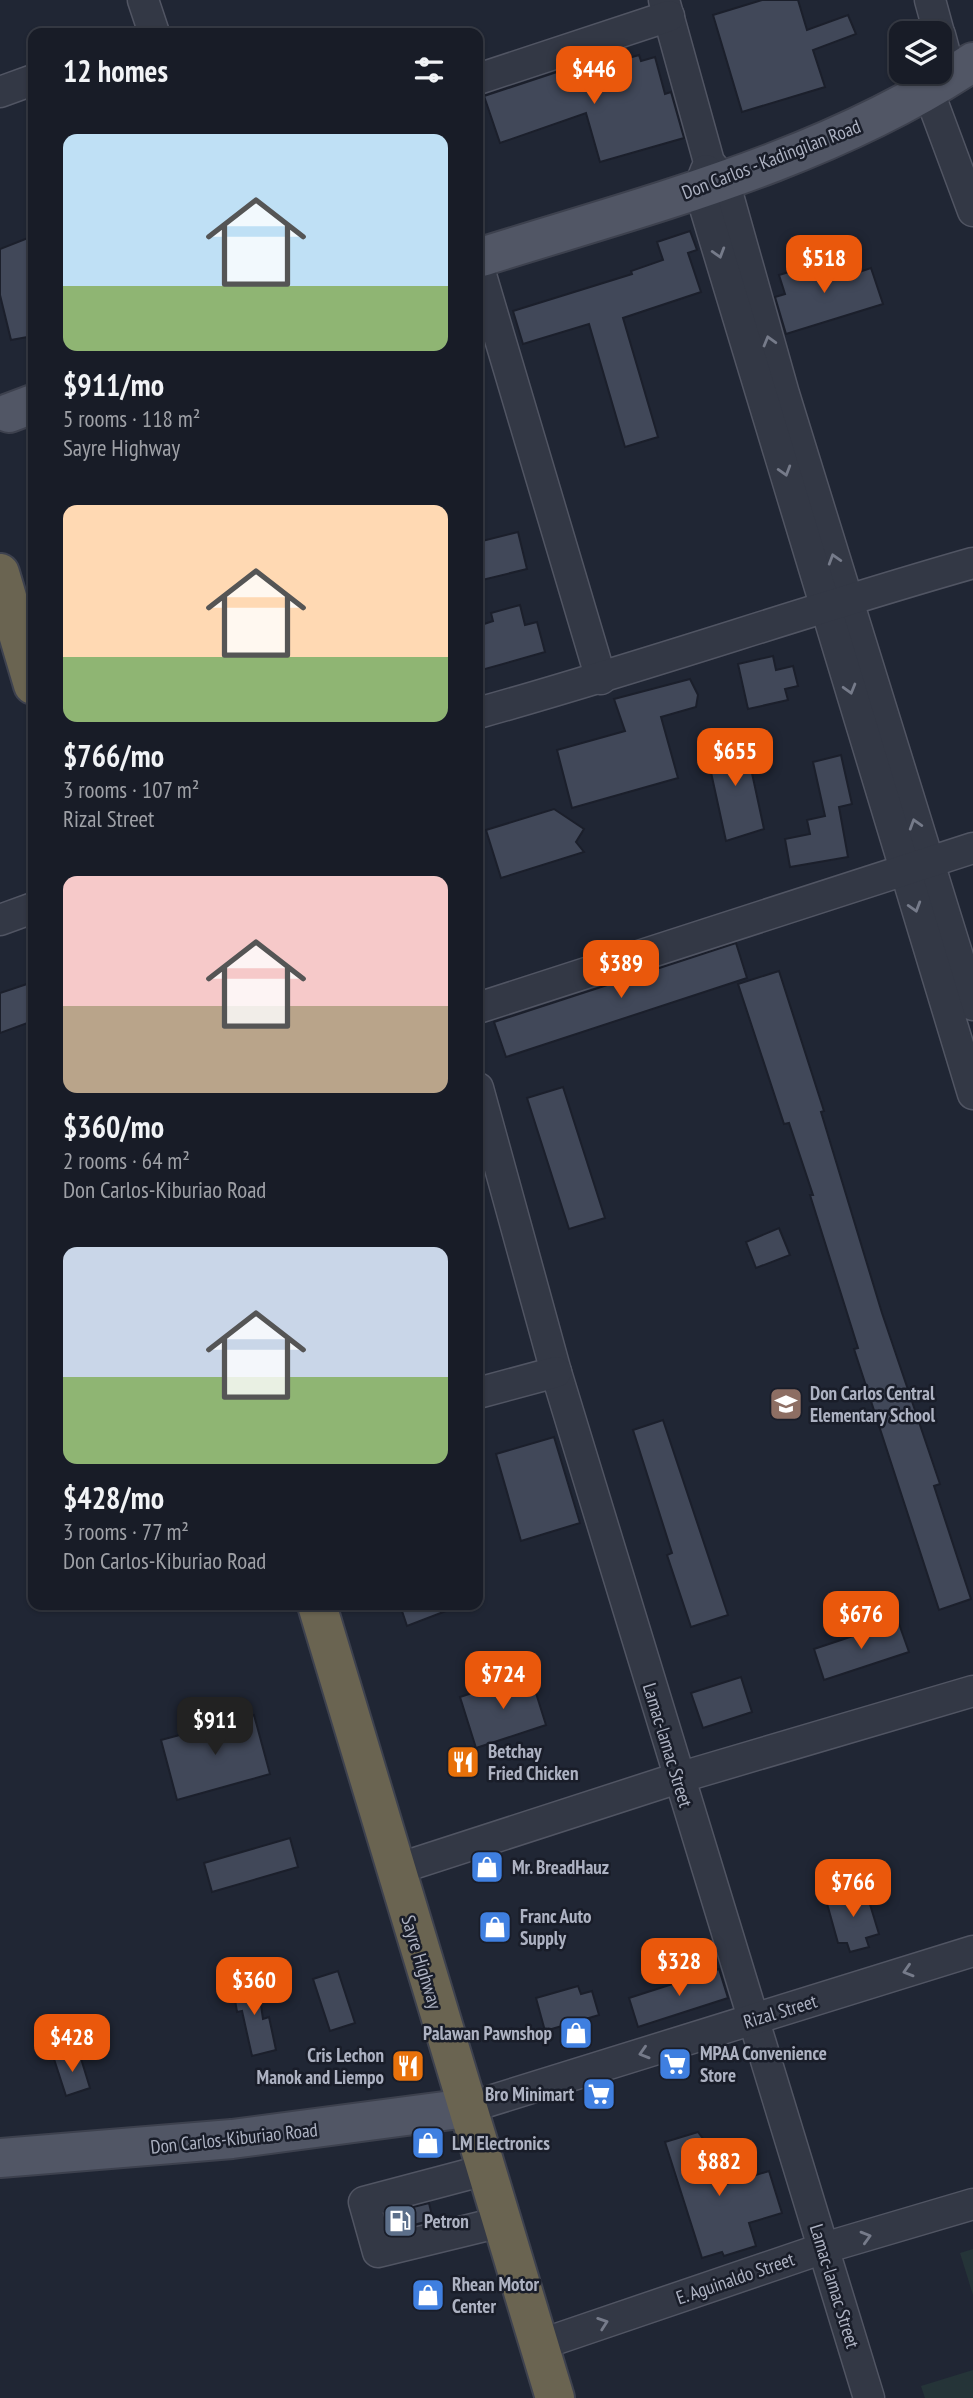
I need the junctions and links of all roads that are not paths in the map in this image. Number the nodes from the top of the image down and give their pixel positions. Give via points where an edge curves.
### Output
1 (142, 0) edge
2 (930, 0) edge
3 (667, 8) edge
4 (936, 21) edge
5 (152, 28) edge
6 (483, 77) edge
7 (28, 82) edge
8 (952, 82) edge
9 (938, 84) edge
10 (0, 92) edge
11 (711, 177) junction
12 (973, 211) edge
13 (483, 256) edge
14 (483, 282) edge
15 (973, 564) edge
16 (0, 573) edge
17 (836, 602) junction
18 (28, 668) edge
19 (601, 679) junction
20 (483, 712) edge
21 (973, 848) edge
22 (915, 865) junction
23 (28, 910) edge
24 (0, 920) edge
25 (973, 1005) edge
26 (483, 1006) edge
27 (973, 1094) edge
28 (483, 1106) edge
29 (556, 1372) junction
30 (483, 1392) edge
31 (318, 1610) edge
32 (973, 1691) edge
33 (678, 1778) junction
34 (394, 1871) junction
35 (973, 1951) edge
36 (753, 2019) junction
37 (467, 2108) junction
38 (0, 2158) edge
39 (485, 2171) junction
40 (973, 2204) edge
41 (501, 2222) junction
42 (824, 2248) junction
43 (539, 2345) junction
44 (555, 2398) edge
45 (869, 2398) edge

1 - 5 street
2 - 4 street
3 - 6 street
3 - 11 street
7 - 10 street
8 - 12 street
9 - 11 main road, Don Carlos - Kadingilan Road via 887,114
11 - 13 main road, Don Carlos - Kadingilan Road
11 - 17 street
14 - 19 street
15 - 17 street
16 - 18 highway
17 - 19 street
17 - 22 street
19 - 20 street
21 - 22 street
22 - 25 street
22 - 26 street
22 -> 27 street
23 - 24 street
28 - 29 street, Lamac-lamac Street
29 - 30 street
29 - 33 street, Lamac-lamac Street
31 - 34 highway, Sayre Highway
32 - 33 street
33 - 34 street
33 - 36 street, Lamac-lamac Street
34 - 37 highway, Sayre Highway
35 -> 36 street, Rizal Street
36 -> 37 street, Rizal Street
36 - 42 street, Lamac-lamac Street
37 - 38 main road, Don Carlos-Kiburiao Road via 232,2139
37 - 39 highway, Sayre Highway
39 - 41 highway, Sayre Highway
39 - 41 street via 364,2202 378,2252
42 -> 40 street, E. Aguinaldo Street
41 - 43 highway, Sayre Highway
43 -> 42 street, E. Aguinaldo Street
42 - 45 street, Lamac-lamac Street
43 - 44 highway, Sayre Highway

